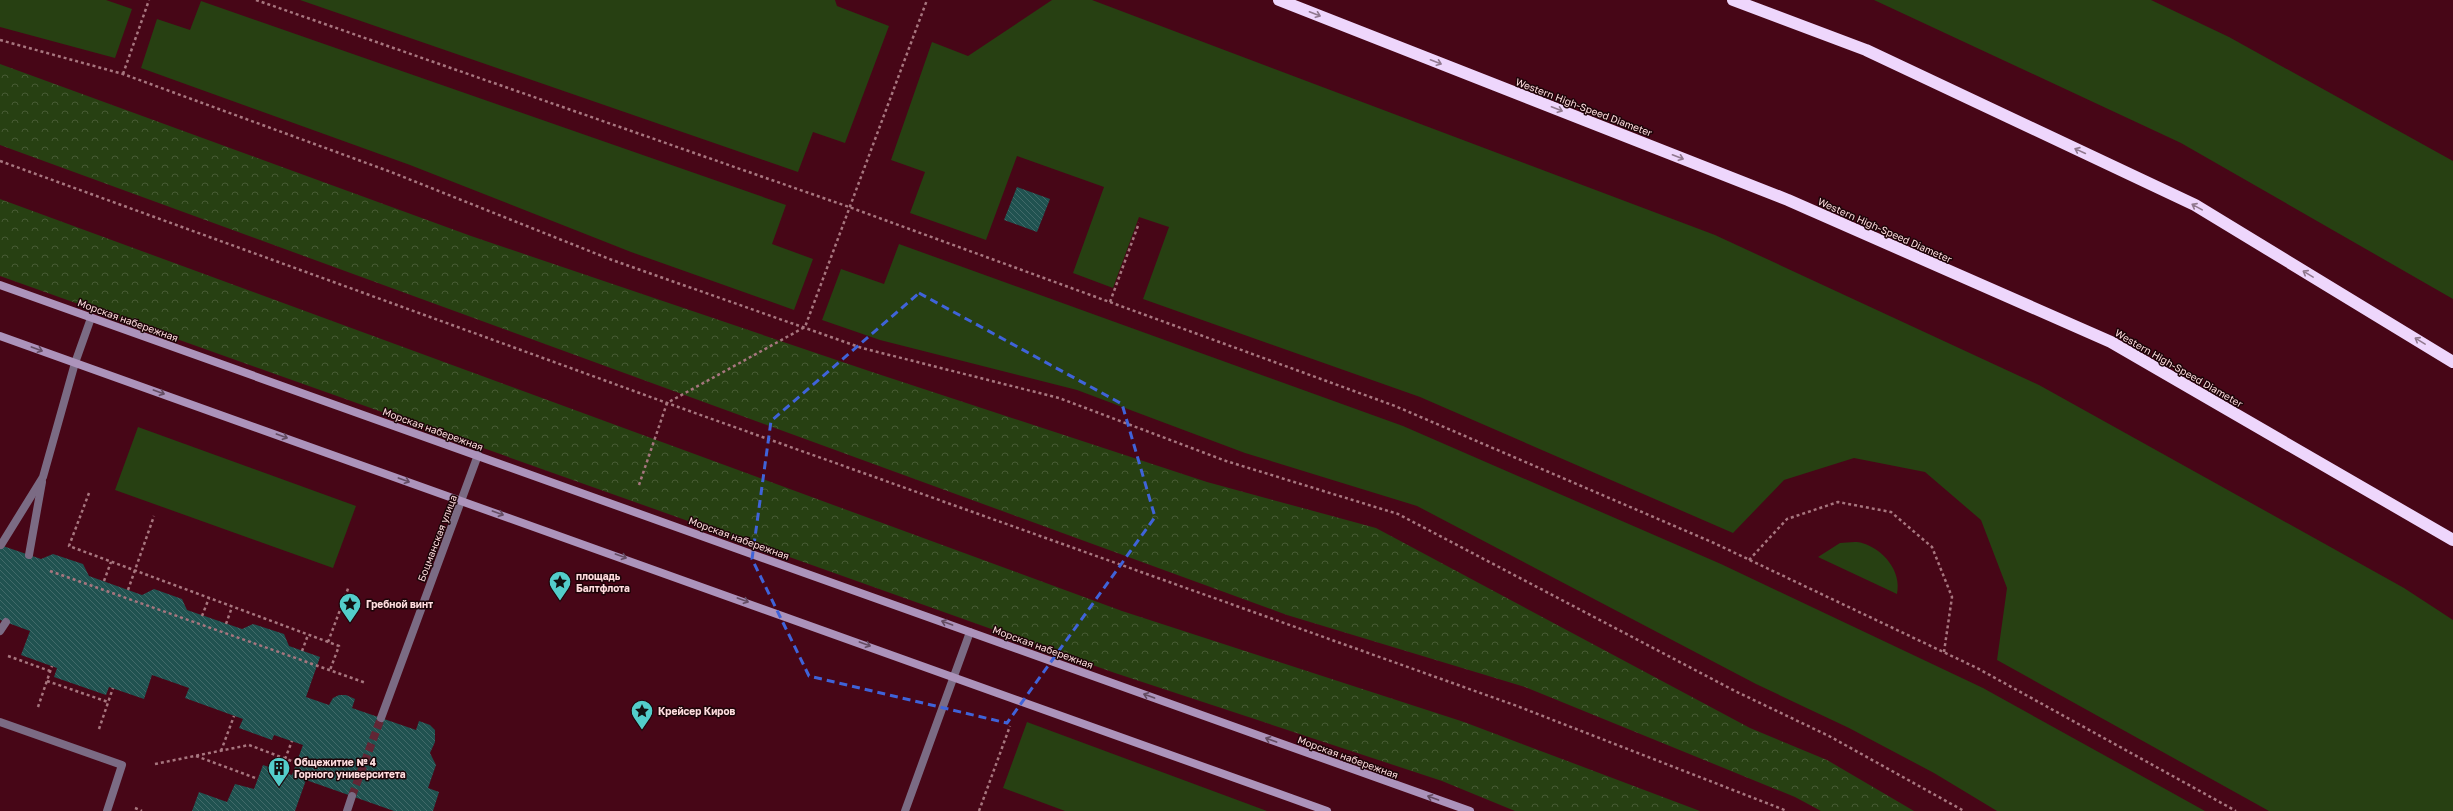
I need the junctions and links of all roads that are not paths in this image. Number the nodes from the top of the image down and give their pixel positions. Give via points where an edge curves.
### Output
1 (1279, 0) edge
2 (1733, 0) edge
3 (0, 285) edge
4 (91, 318) junction
5 (0, 336) edge
6 (75, 362) junction
7 (2453, 362) edge
8 (478, 455) junction
9 (43, 477) junction
10 (462, 500) junction
11 (2453, 540) edge
12 (1, 545) edge
13 (29, 555) dead end
14 (6, 622) dead end
15 (0, 632) edge
16 (970, 632) junction
17 (955, 676) junction
18 (381, 718) tunnel mouth
19 (0, 722) edge
20 (352, 796) tunnel mouth
21 (107, 811) edge
22 (347, 811) edge
23 (905, 811) edge
24 (1327, 811) edge
25 (1470, 811) edge

1 -> 11 highway, Western High-Speed Diameter via 1788,200 2111,342
7 -> 2 highway via 2195,206 1866,50
3 - 4 street, Морская набережная
4 - 6 street
4 - 8 street, Морская набережная
5 -> 6 street
6 - 9 street
6 -> 10 street
8 - 10 street, Боцманская улица
16 -> 8 street, Морская набережная
9 - 12 street
9 - 13 street
10 -> 17 street
10 - 18 street, Боцманская улица
14 - 15 street
16 - 17 street
25 -> 16 street, Морская набережная
17 - 23 street
17 - 24 street
19 - 21 street via 122,765
20 - 22 street

